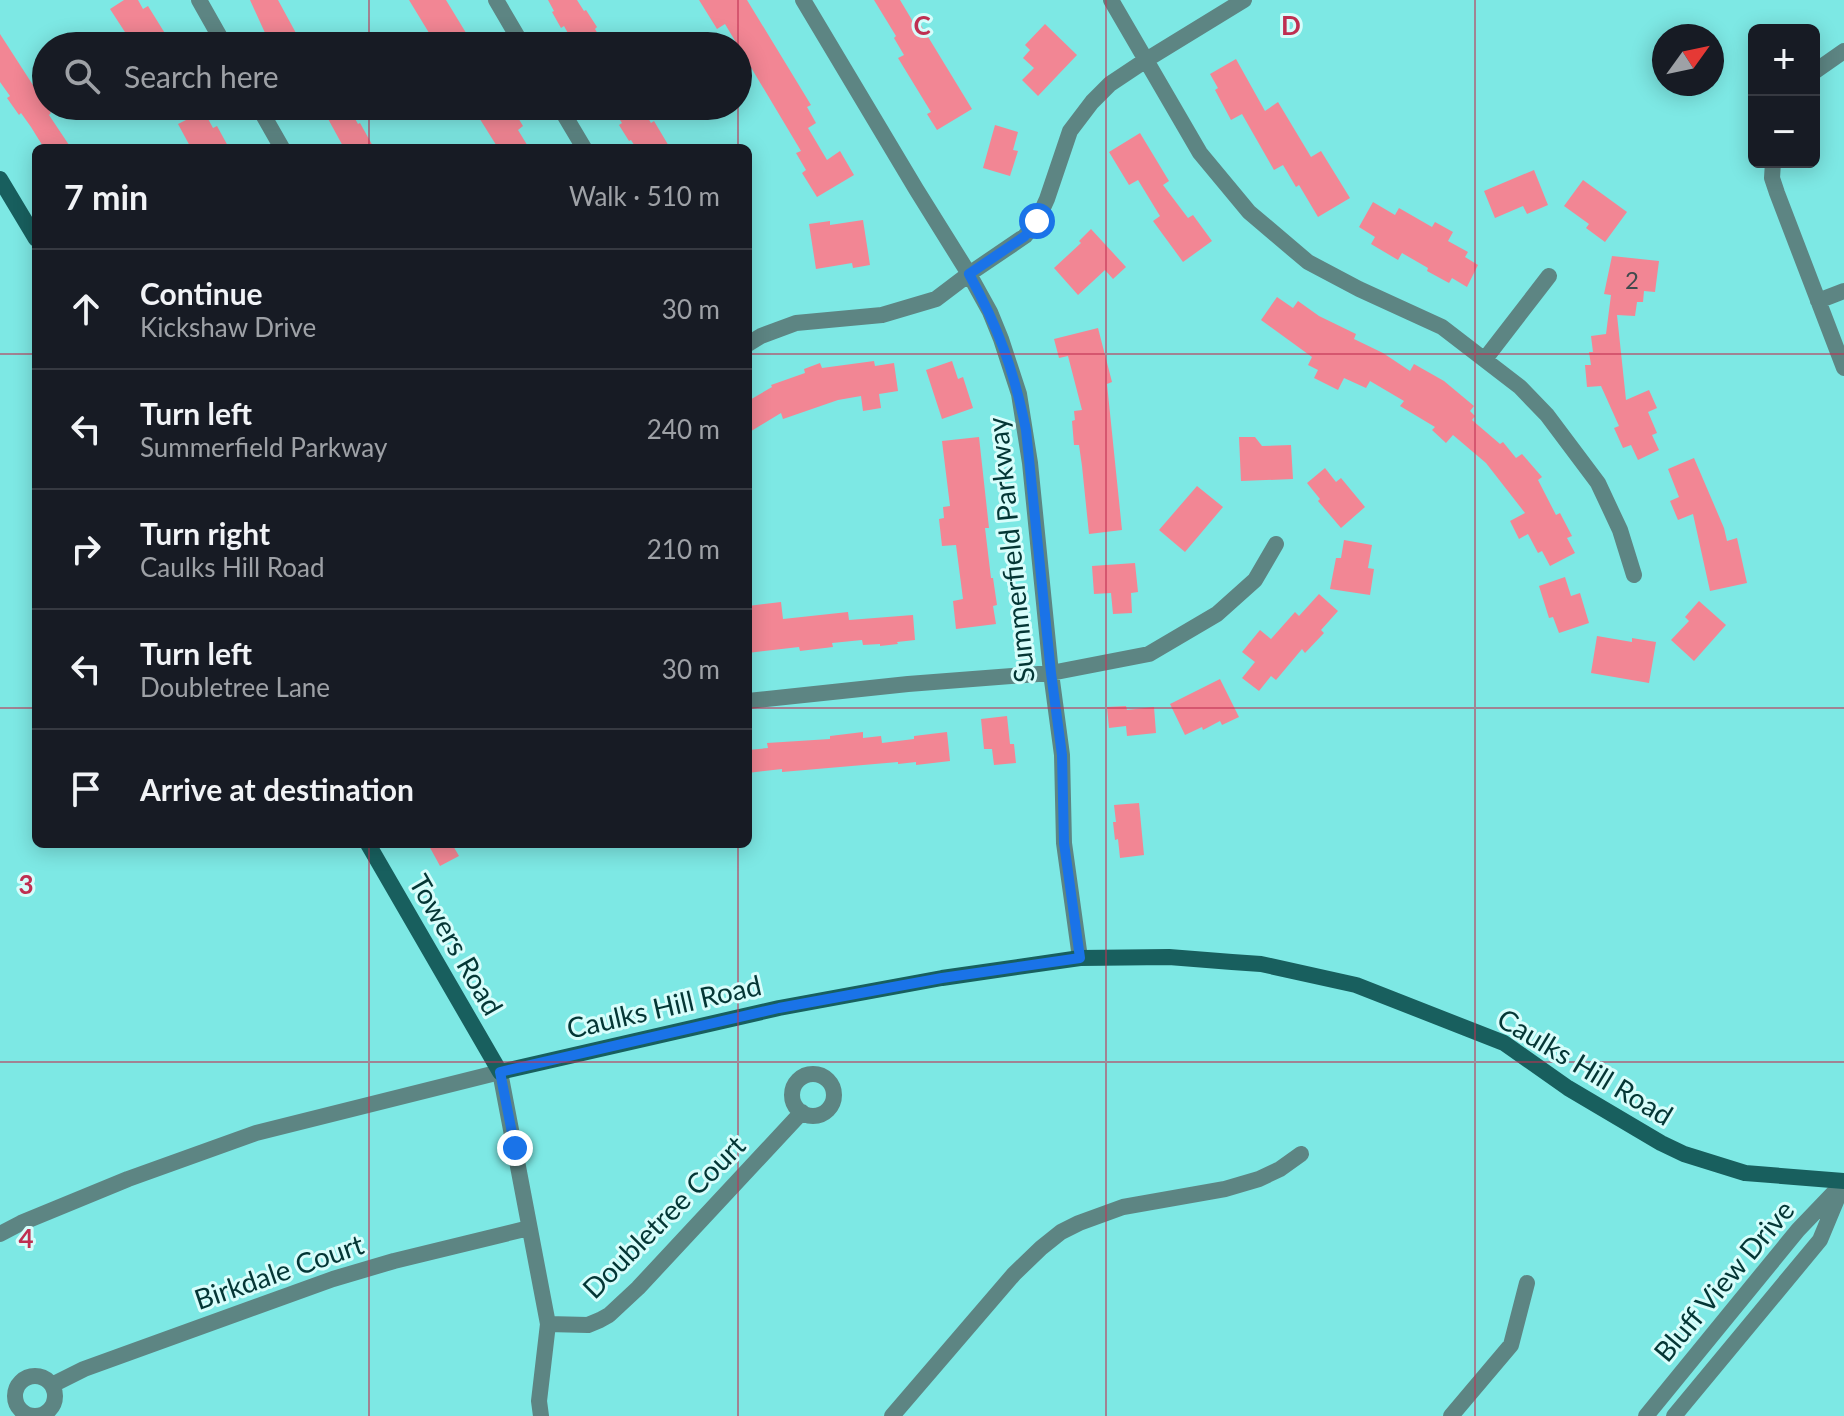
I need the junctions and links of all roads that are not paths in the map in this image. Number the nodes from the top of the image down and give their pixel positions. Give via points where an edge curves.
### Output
1 (199, 0) edge
2 (496, 0) edge
3 (803, 0) edge
4 (1111, 0) edge
5 (1244, 0) edge
6 (217, 32) edge
7 (515, 32) edge
8 (1844, 51) edge
9 (1146, 60) junction
10 (1820, 68) edge
11 (266, 120) edge
12 (567, 120) edge
13 (280, 144) edge
14 (582, 144) edge
15 (1773, 168) edge
16 (0, 179) edge
17 (32, 232) edge
18 (969, 274) junction
19 (1549, 276) dead end
20 (1844, 291) edge
21 (1818, 301) junction
22 (752, 342) edge
23 (1485, 359) junction
24 (1844, 368) edge
25 (1276, 544) dead end
26 (1634, 575) dead end
27 (1051, 673) junction
28 (752, 701) edge
29 (370, 848) edge
30 (1080, 958) junction
31 (500, 1072) junction
32 (802, 1112) dead end
33 (1301, 1154) dead end
34 (1844, 1182) edge
35 (529, 1228) junction
36 (0, 1234) edge
37 (1527, 1283) dead end
38 (548, 1324) junction
39 (52, 1385) dead end
40 (898, 1414) edge
41 (541, 1416) edge
42 (1451, 1416) edge
43 (1646, 1416) edge
44 (1674, 1416) edge

1 - 6 street
2 - 7 street
3 - 18 street, Summerfield Parkway
4 - 9 street
5 - 9 street
8 - 10 street
9 - 18 street via 1110,84 1070,131 1037,221
9 - 23 street via 1200,153 1249,212 1308,262 1442,327
11 - 13 street
12 - 14 street
15 - 21 street
16 - 17 main road
18 - 22 street via 936,299 882,315 796,323
18 - 27 street, Summerfield Parkway via 990,312 1019,394
19 - 23 street
20 - 21 street
21 - 24 street
23 - 26 street via 1547,415 1598,483
25 - 27 street via 1255,580 1217,614 1149,654
27 - 28 street
27 - 30 street, Summerfield Parkway via 1062,755 1064,843
29 - 31 main road, Towers Road
30 - 31 main road, Caulks Hill Road via 779,1008
30 - 34 main road, Caulks Hill Road via 1261,964 1356,985 1504,1043 1568,1088 1684,1154 1745,1173
31 - 35 street
31 - 36 street, Caulks Hill Road via 256,1133 128,1179
32 - 38 street, Doubletree Court via 609,1315 588,1325
33 - 40 street via 1259,1179 1123,1207 1061,1232 1014,1274
34 - 43 street, Bluff View Drive via 1798,1230
34 - 44 street, Bluff View Drive via 1820,1240
35 - 38 street
35 - 39 street, Birkdale Court via 333,1279
37 - 42 street via 1511,1345
38 - 41 street

